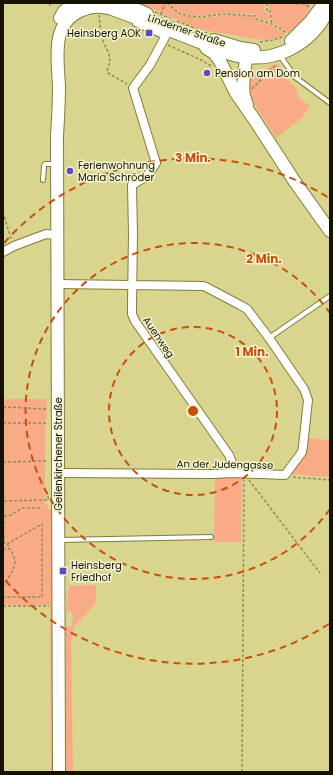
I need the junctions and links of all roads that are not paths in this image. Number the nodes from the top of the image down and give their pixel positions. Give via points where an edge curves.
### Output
1 (324, 3) edge
2 (115, 5) edge
3 (330, 6) edge
4 (69, 8) edge
5 (124, 19) dead end
6 (130, 22) dead end
7 (169, 30) junction
8 (197, 41) junction
9 (242, 52) junction
10 (280, 56) junction
11 (232, 85) junction
12 (330, 103) edge
13 (254, 119) junction
14 (57, 164) junction
15 (43, 180) dead end
16 (330, 231) edge
17 (57, 235) junction
18 (3, 252) edge
19 (58, 284) junction
20 (132, 284) junction
21 (330, 296) edge
22 (269, 338) junction
23 (58, 473) junction
24 (233, 474) junction
25 (210, 537) dead end
26 (58, 540) junction
27 (59, 772) edge

1 - 9 street via 311,21 291,40 273,48
2 - 4 street, Linderner Straße
2 - 5 lane via 117,16
2 - 7 street, Linderner Straße
2 - 7 street, Linderner Straße via 158,15
3 - 10 street via 321,23 309,36
4 - 14 street, Geilenkirchener Straße via 57,46
6 - 7 lane
7 - 8 street, Linderner Straße
7 - 9 street, Linderner Straße via 214,41
7 - 20 street, Auenweg via 150,65 133,88 156,163 147,176 132,185
8 - 9 street, Linderner Straße
8 - 11 street, Linderner Straße via 214,53
9 - 10 street via 256,58
9 - 11 street, Linderner Straße via 234,64
9 - 13 street, Linderner Straße via 244,96
10 - 12 lane via 295,77
11 - 13 street, Linderner Straße
13 - 16 street, Linderner Straße
14 - 15 lane via 45,164
14 - 17 street, Geilenkirchener Straße
17 - 18 street via 46,234
17 - 19 street, Geilenkirchener Straße
19 - 20 street, An der Judengasse
19 - 23 street, Geilenkirchener Straße
20 - 22 street, An der Judengasse via 206,287 247,309
20 - 24 street, Auenweg via 132,314 229,455
21 - 22 lane
22 - 24 street, An der Judengasse via 304,389 308,400 302,452 285,475
23 - 24 street, An der Judengasse
23 - 26 street, Geilenkirchener Straße
25 - 26 lane
26 - 27 street, Geilenkirchener Straße

